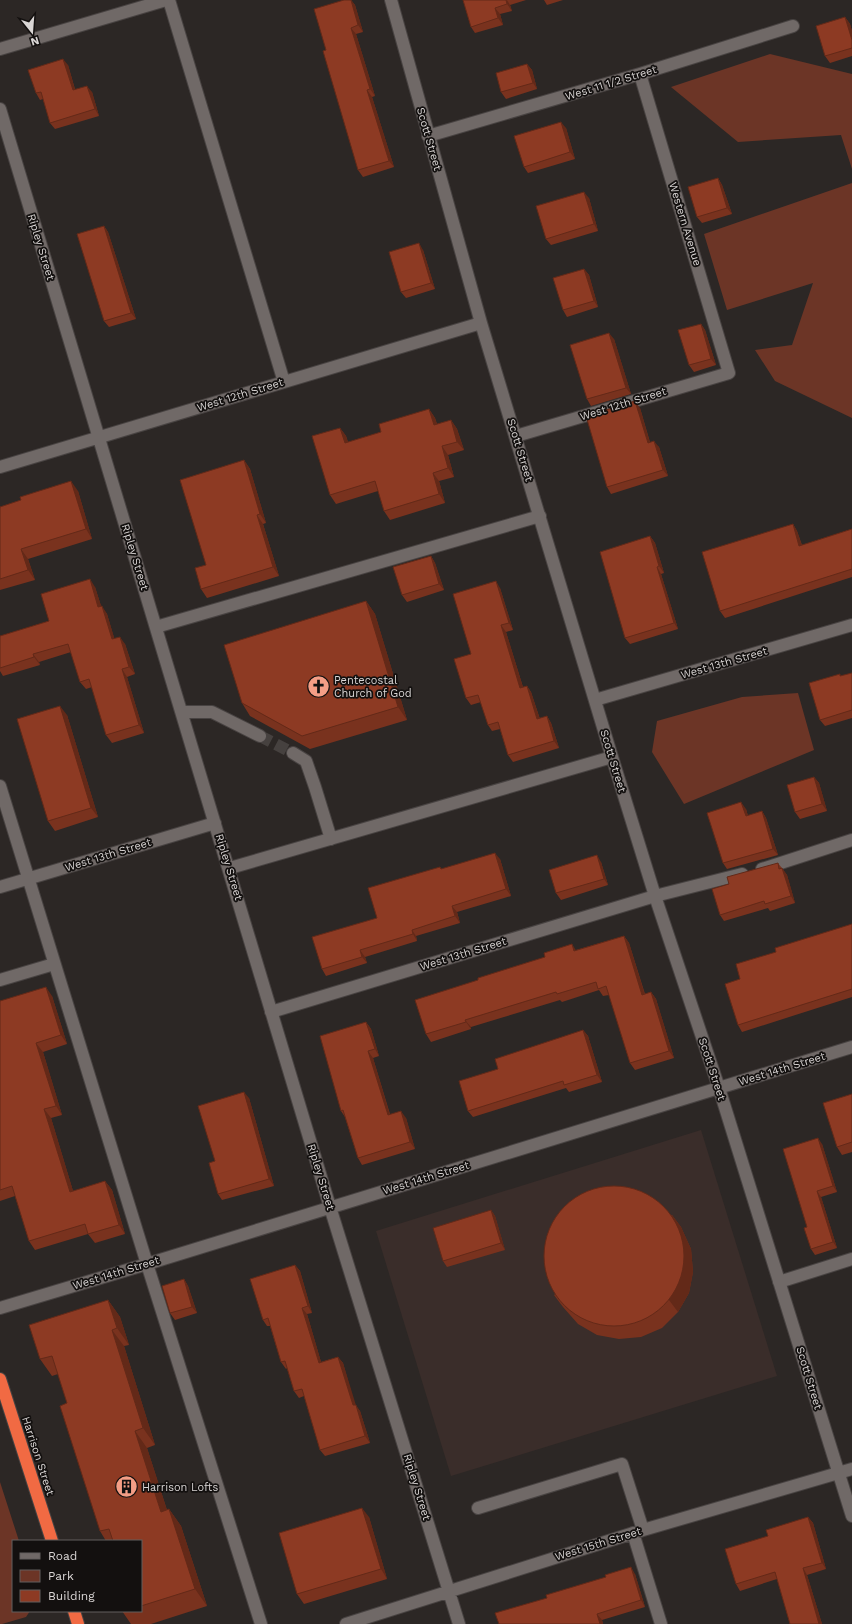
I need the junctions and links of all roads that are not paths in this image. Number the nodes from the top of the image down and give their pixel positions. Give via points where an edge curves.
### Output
1 (166, 0) edge
2 (169, 0) edge
3 (391, 0) edge
4 (792, 26) dead end
5 (0, 49) edge
6 (640, 74) junction
7 (0, 109) edge
8 (428, 136) junction
9 (481, 323) junction
10 (729, 373) joint
11 (284, 382) junction
12 (516, 436) junction
13 (98, 437) junction
14 (0, 467) edge
15 (540, 516) junction
16 (852, 625) edge
17 (156, 627) junction
18 (595, 700) junction
19 (182, 712) junction
20 (260, 736) tunnel mouth
21 (293, 753) tunnel mouth
22 (612, 757) junction
23 (0, 786) edge
24 (215, 823) junction
25 (331, 839) junction
26 (852, 840) edge
27 (230, 868) junction
28 (28, 879) junction
29 (0, 887) edge
30 (655, 896) junction
31 (54, 964) junction
32 (0, 980) edge
33 (271, 1012) junction
34 (852, 1047) edge
35 (719, 1088) junction
36 (330, 1207) junction
37 (852, 1259) edge
38 (147, 1264) junction
39 (779, 1282) junction
40 (0, 1308) edge
41 (0, 1379) edge
42 (852, 1468) edge
43 (838, 1473) junction
44 (478, 1508) dead end
45 (852, 1516) edge
46 (638, 1531) junction
47 (52, 1540) edge
48 (448, 1591) junction
49 (74, 1612) edge
50 (78, 1624) edge
51 (260, 1624) edge
52 (346, 1624) edge
53 (459, 1624) edge
54 (661, 1624) edge

1 - 5 street
2 - 11 street
3 - 8 street, Scott Street
4 - 6 street, West 11 1/2 Street
6 - 8 street, West 11 1/2 Street
6 - 10 street, Western Avenue
7 - 13 street, Ripley Street
8 - 9 street, Scott Street
9 - 11 street, West 12th Street
9 - 12 street, Scott Street
10 - 12 street, West 12th Street
11 - 13 street, West 12th Street
12 - 15 street, Scott Street
13 - 14 street, West 12th Street
13 - 17 street, Ripley Street
15 - 17 street
15 - 18 street, Scott Street
16 - 18 street, West 13th Street
17 - 19 street, Ripley Street
18 - 22 street, Scott Street
19 - 20 street via 212,712
19 - 24 street, Ripley Street
21 - 25 street via 306,761
22 - 25 street
22 - 30 street, Scott Street
23 - 28 street
24 - 27 street, Ripley Street
24 - 28 street, West 13th Street
25 - 27 street
26 - 30 street, West 13th Street via 763,868
27 - 33 street, Ripley Street
28 - 29 street, West 13th Street
28 - 31 street
30 - 33 street, West 13th Street
30 - 35 street, Scott Street
31 - 32 street
31 - 38 street
33 - 36 street, Ripley Street
34 - 35 street, West 14th Street
35 - 36 street, West 14th Street
35 - 39 street, Scott Street
36 - 38 street, West 14th Street
36 - 48 street, Ripley Street
37 - 39 street
38 - 40 street, West 14th Street
38 - 51 street
39 - 43 street, Scott Street
41 - 47 highway, Harrison Street
42 - 43 street, West 15th Street
43 - 45 street, Scott Street
43 - 46 street, West 15th Street
44 - 46 street via 622,1464
46 - 48 street, West 15th Street
46 - 54 street
48 - 52 street, West 15th Street
48 - 53 street, Ripley Street
49 - 50 highway

